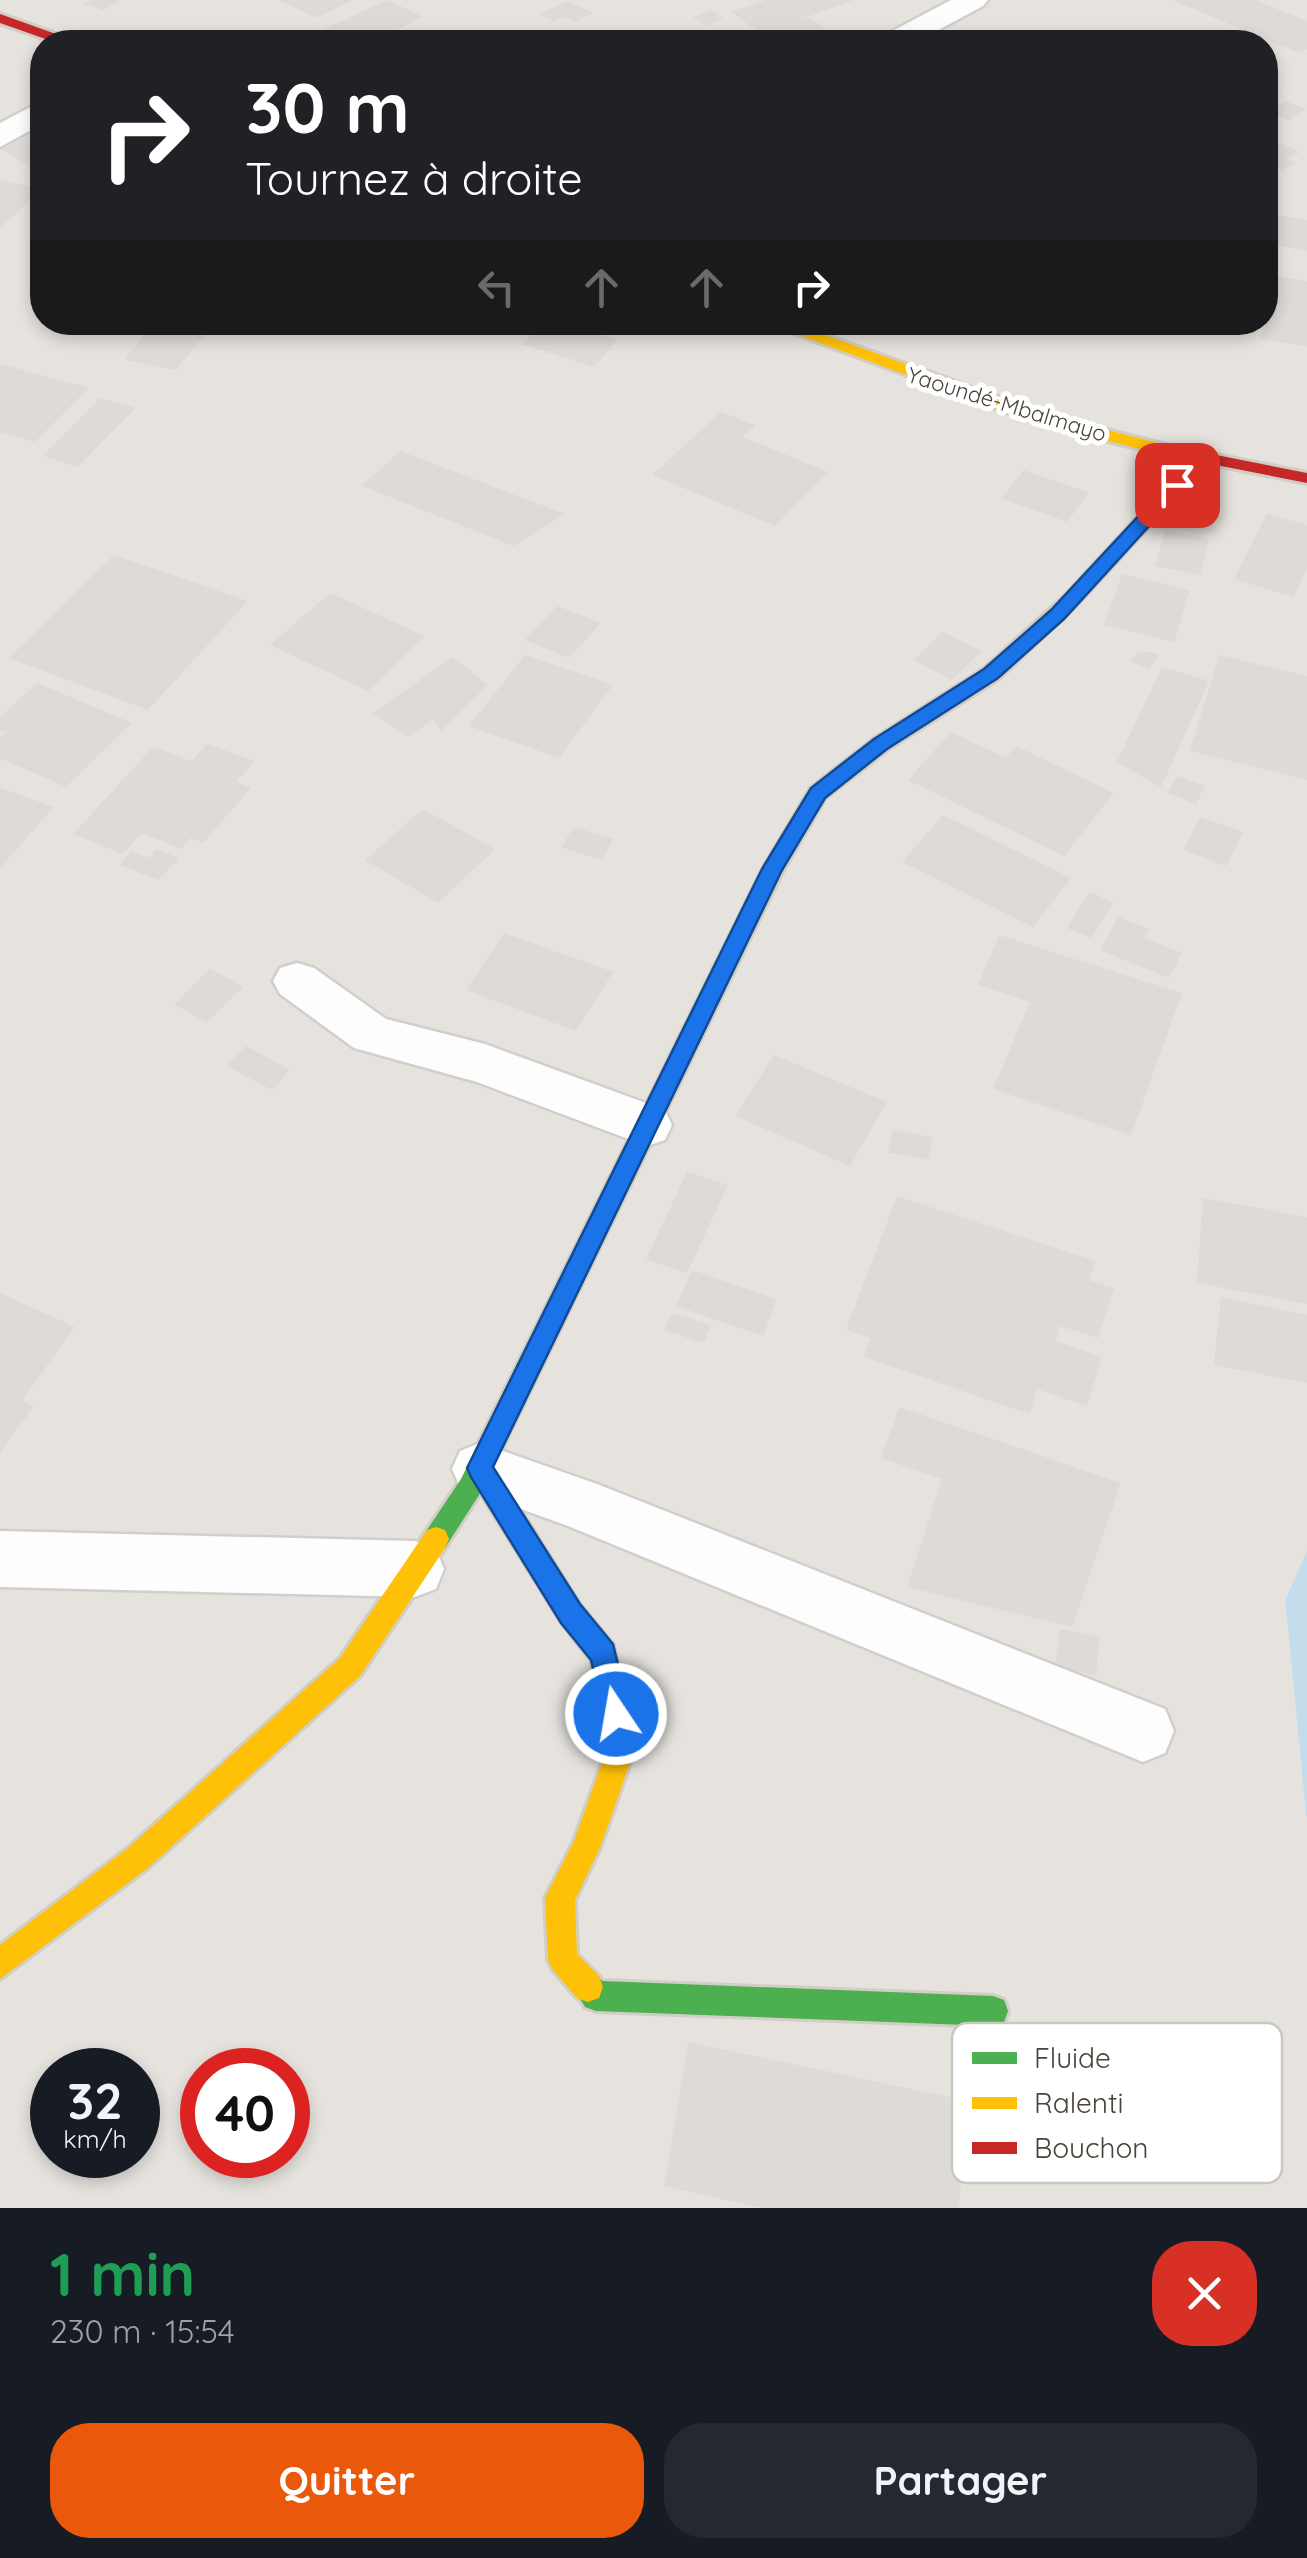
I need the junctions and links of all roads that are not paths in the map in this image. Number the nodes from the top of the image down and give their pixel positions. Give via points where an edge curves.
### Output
1 (973, 0) edge
2 (0, 18) edge
3 (32, 30) edge
4 (917, 30) edge
5 (30, 118) edge
6 (0, 137) edge
7 (808, 335) edge
8 (1201, 459) junction
9 (1307, 478) edge
10 (297, 981) dead end
11 (647, 1125) junction
12 (480, 1468) junction
13 (0, 1559) edge
14 (415, 1568) junction
15 (1143, 1731) dead end
16 (0, 1964) edge
17 (993, 2011) dead end

1 - 4 street
2 - 3 main road
5 - 6 street
7 - 8 main road, Yaoundé-Mbalmayo via 1039,418
8 - 9 main road, Yaoundé-Mbalmayo
8 - 11 main road via 1057,615 991,674 880,744 818,793 773,869
10 - 11 street via 371,1034 485,1064
11 - 12 main road
12 - 14 main road
12 - 15 street
12 - 17 main road via 571,1614 604,1654 622,1744 586,1848 560,1898 563,1960 596,1996
13 - 14 street
14 - 16 main road via 350,1667 138,1858

